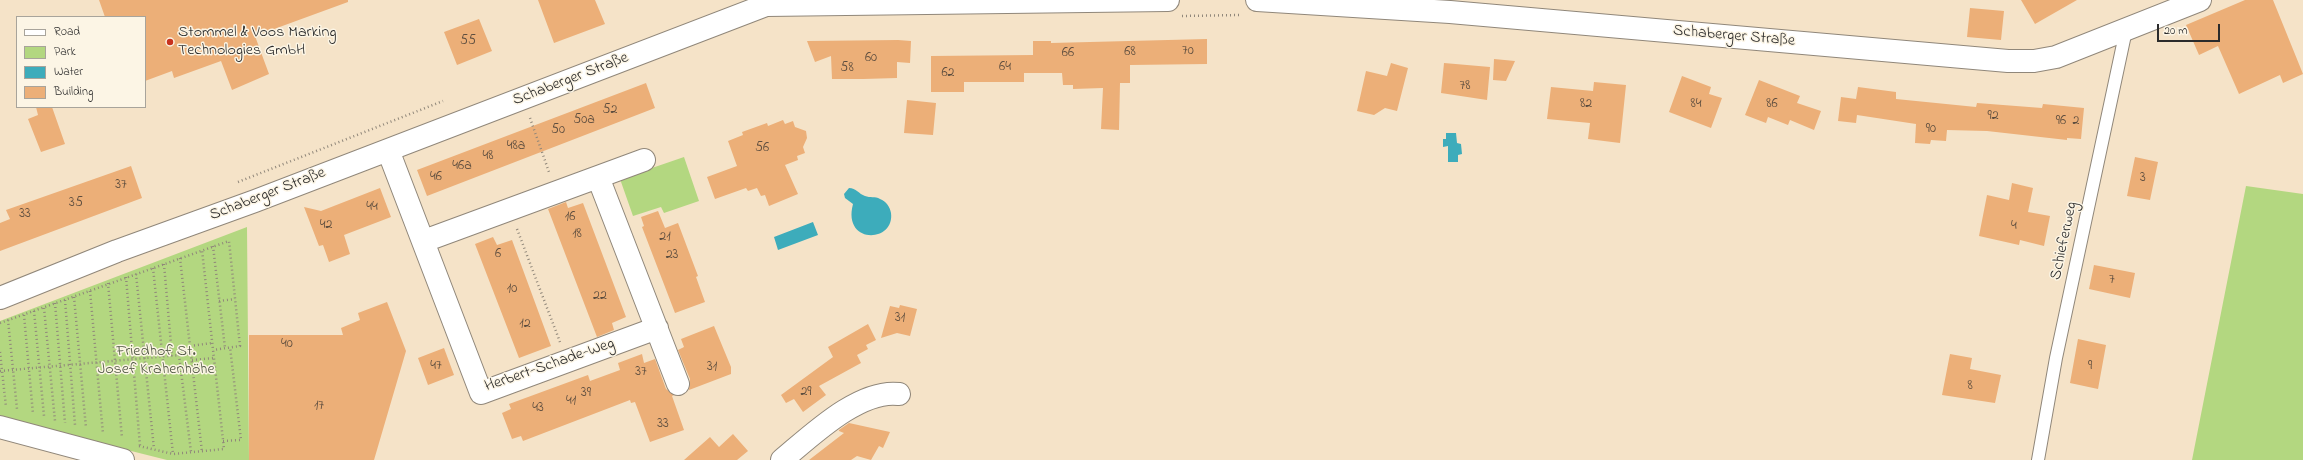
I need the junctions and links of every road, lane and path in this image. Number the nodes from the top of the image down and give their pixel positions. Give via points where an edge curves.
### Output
1 (2200, 0) edge
2 (1450, 6) edge
3 (1171, 8) edge
4 (1252, 8) edge
5 (2126, 30) junction
6 (538, 118) dead end
7 (530, 120) junction
8 (523, 123) dead end
9 (388, 150) junction
10 (644, 160) dead end
11 (598, 177) junction
12 (556, 192) junction
13 (510, 210) junction
14 (424, 242) junction
15 (213, 246) junction
16 (202, 250) junction
17 (180, 258) junction
18 (164, 264) junction
19 (153, 268) junction
20 (136, 274) junction
21 (126, 277) junction
22 (108, 283) junction
23 (90, 291) junction
24 (74, 297) junction
25 (0, 298) edge
26 (235, 299) junction
27 (65, 300) junction
28 (219, 301) junction
29 (55, 304) junction
30 (44, 308) junction
31 (34, 311) junction
32 (24, 315) junction
33 (8, 320) junction
34 (0, 324) edge
35 (657, 328) junction
36 (212, 343) junction
37 (190, 346) junction
38 (230, 347) junction
39 (225, 348) junction
40 (213, 350) junction
41 (0, 352) edge
42 (191, 354) junction
43 (179, 355) junction
44 (162, 356) junction
45 (172, 356) junction
46 (144, 358) junction
47 (214, 358) junction
48 (133, 359) junction
49 (192, 360) junction
50 (115, 361) junction
51 (567, 361) junction
52 (96, 363) junction
53 (80, 364) junction
54 (70, 365) junction
55 (60, 366) junction
56 (50, 367) junction
57 (40, 368) junction
58 (29, 369) junction
59 (13, 370) junction
60 (1, 371) edge
61 (678, 384) dead end
62 (899, 394) dead end
63 (18, 413) dead end
64 (34, 417) dead end
65 (3, 418) edge
66 (45, 420) dead end
67 (55, 423) dead end
68 (65, 426) dead end
69 (76, 428) dead end
70 (86, 431) dead end
71 (103, 436) dead end
72 (223, 442) junction
73 (140, 446) dead end
74 (224, 449) dead end
75 (154, 450) dead end
76 (123, 451) edge
77 (191, 452) dead end
78 (202, 452) dead end
79 (173, 454) dead end
80 (782, 460) edge
81 (2038, 460) edge

1 - 5 street, Schaberger Straße
2 - 4 street, Schaberger Straße
2 - 5 street, Schaberger Straße via 2008,61 2056,57
3 - 4 path
3 - 9 street, Schaberger Straße via 766,4
5 - 81 lane, Schieferweg via 2056,358
6 - 7 path
7 - 8 path
7 - 12 path
9 - 14 street, Herbert-Schade-Weg
9 - 25 street, Schaberger Straße via 117,251
10 - 11 street
11 - 12 street
11 - 35 street
12 - 13 street
13 - 14 street
13 - 51 path
14 - 51 street, Herbert-Schade-Weg via 481,393
15 - 16 path
15 - 26 path via 229,241
15 - 28 path
16 - 17 path
16 - 36 path
17 - 18 path
17 - 37 path
18 - 19 path
18 - 45 path
19 - 20 path
19 - 44 path
20 - 21 path
20 - 46 path
21 - 22 path
21 - 48 path
22 - 23 path
22 - 50 path
23 - 24 path
23 - 52 path
24 - 27 path
24 - 53 path
26 - 28 path
26 - 38 path via 240,346
27 - 29 path
27 - 54 path
28 - 39 path
29 - 30 path
29 - 55 path
30 - 31 path
30 - 56 path
31 - 32 path
31 - 57 path
32 - 33 path
32 - 58 path
33 - 34 path
33 - 59 path
35 - 51 street, Herbert-Schade-Weg
35 - 61 street
36 - 37 path
36 - 40 path
37 - 42 path
38 - 39 path
38 - 72 path via 241,440
39 - 40 path
40 - 47 path
41 - 60 path
42 - 43 path
42 - 49 path
43 - 45 path
43 - 77 path
44 - 45 path
44 - 46 path
44 - 79 path
46 - 48 path
46 - 75 path
47 - 49 path
47 - 72 path
48 - 50 path
48 - 73 path
49 - 78 path
50 - 52 path
50 - 76 path
52 - 53 path
52 - 71 path
53 - 54 path
53 - 70 path
54 - 55 path
54 - 69 path
55 - 56 path
55 - 68 path
56 - 57 path
56 - 67 path
57 - 58 path
57 - 66 path
58 - 59 path
58 - 64 path
59 - 60 path
59 - 63 path
60 - 65 path
62 - 80 street via 882,394 851,407
65 - 76 street
72 - 74 path

